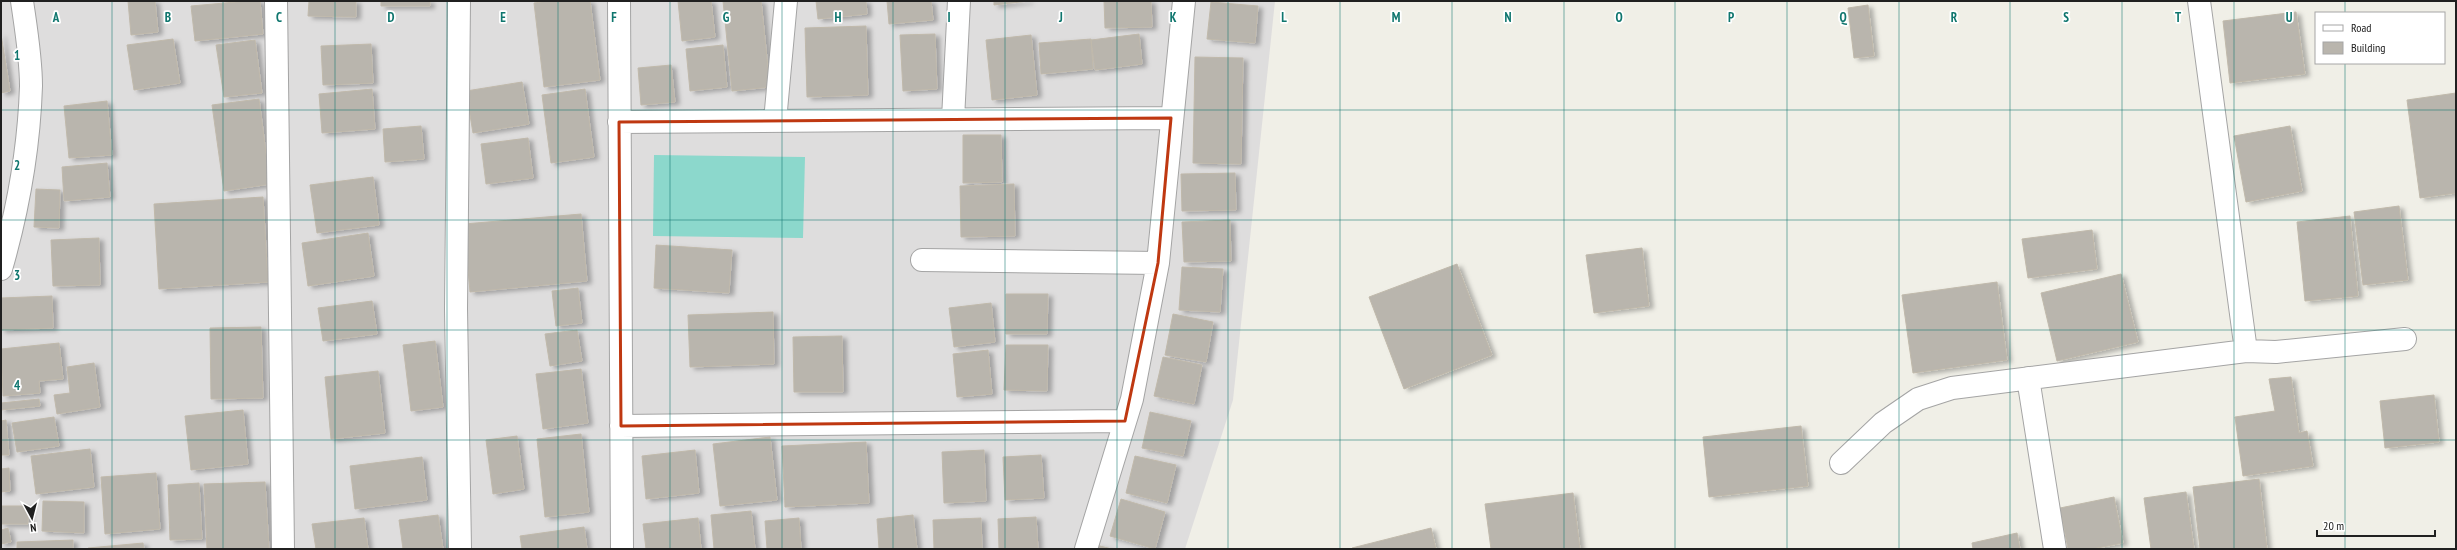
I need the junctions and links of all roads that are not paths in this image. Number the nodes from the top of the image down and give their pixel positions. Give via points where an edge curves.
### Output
1 (22, 1) edge
2 (276, 1) edge
3 (460, 1) edge
4 (619, 1) edge
5 (786, 1) edge
6 (959, 1) edge
7 (1184, 1) edge
8 (2199, 1) edge
9 (1171, 118) junction
10 (953, 120) junction
11 (775, 121) junction
12 (620, 122) junction
13 (922, 260) dead end
14 (1158, 263) junction
15 (1, 270) edge
16 (2405, 339) dead end
17 (2246, 351) junction
18 (2028, 378) junction
19 (1125, 421) junction
20 (622, 426) junction
21 (1841, 463) dead end
22 (283, 549) edge
23 (460, 549) edge
24 (622, 549) edge
25 (1086, 549) edge
26 (2055, 549) edge

1 - 15 street via 31,85 26,142 13,227
2 - 22 street
3 - 23 street via 456,309
4 - 12 street
5 - 11 street
6 - 10 street
7 - 9 street
8 - 17 street
9 - 10 street
9 - 14 street
10 - 11 street
11 - 12 street
12 - 20 street
13 - 14 street
14 - 19 street
16 - 17 street via 2276,352
17 - 18 street
18 - 21 street via 1952,388 1918,399 1883,423
18 - 26 street
19 - 20 street
19 - 25 street
20 - 24 street

